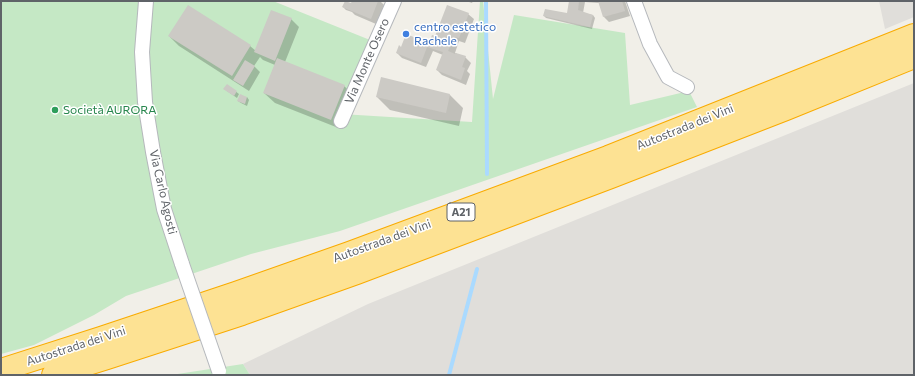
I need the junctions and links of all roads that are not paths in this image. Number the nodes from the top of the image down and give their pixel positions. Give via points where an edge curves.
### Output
1 (146, 1) edge
2 (394, 1) edge
3 (634, 1) edge
4 (914, 35) edge
5 (914, 57) edge
6 (687, 87) dead end
7 (341, 122) dead end
8 (1, 370) edge
9 (220, 373) edge
10 (53, 375) edge

1 - 9 street, Via Carlo Agosti, bridge via 142,52 145,102 164,209
2 - 7 street, Via Monte Osero
3 - 6 street via 650,44 668,77
4 - 8 highway, Autostrada dei Vini / A21 via 608,157 349,254
5 - 10 highway, Autostrada dei Vini / A21 via 611,178 357,274

